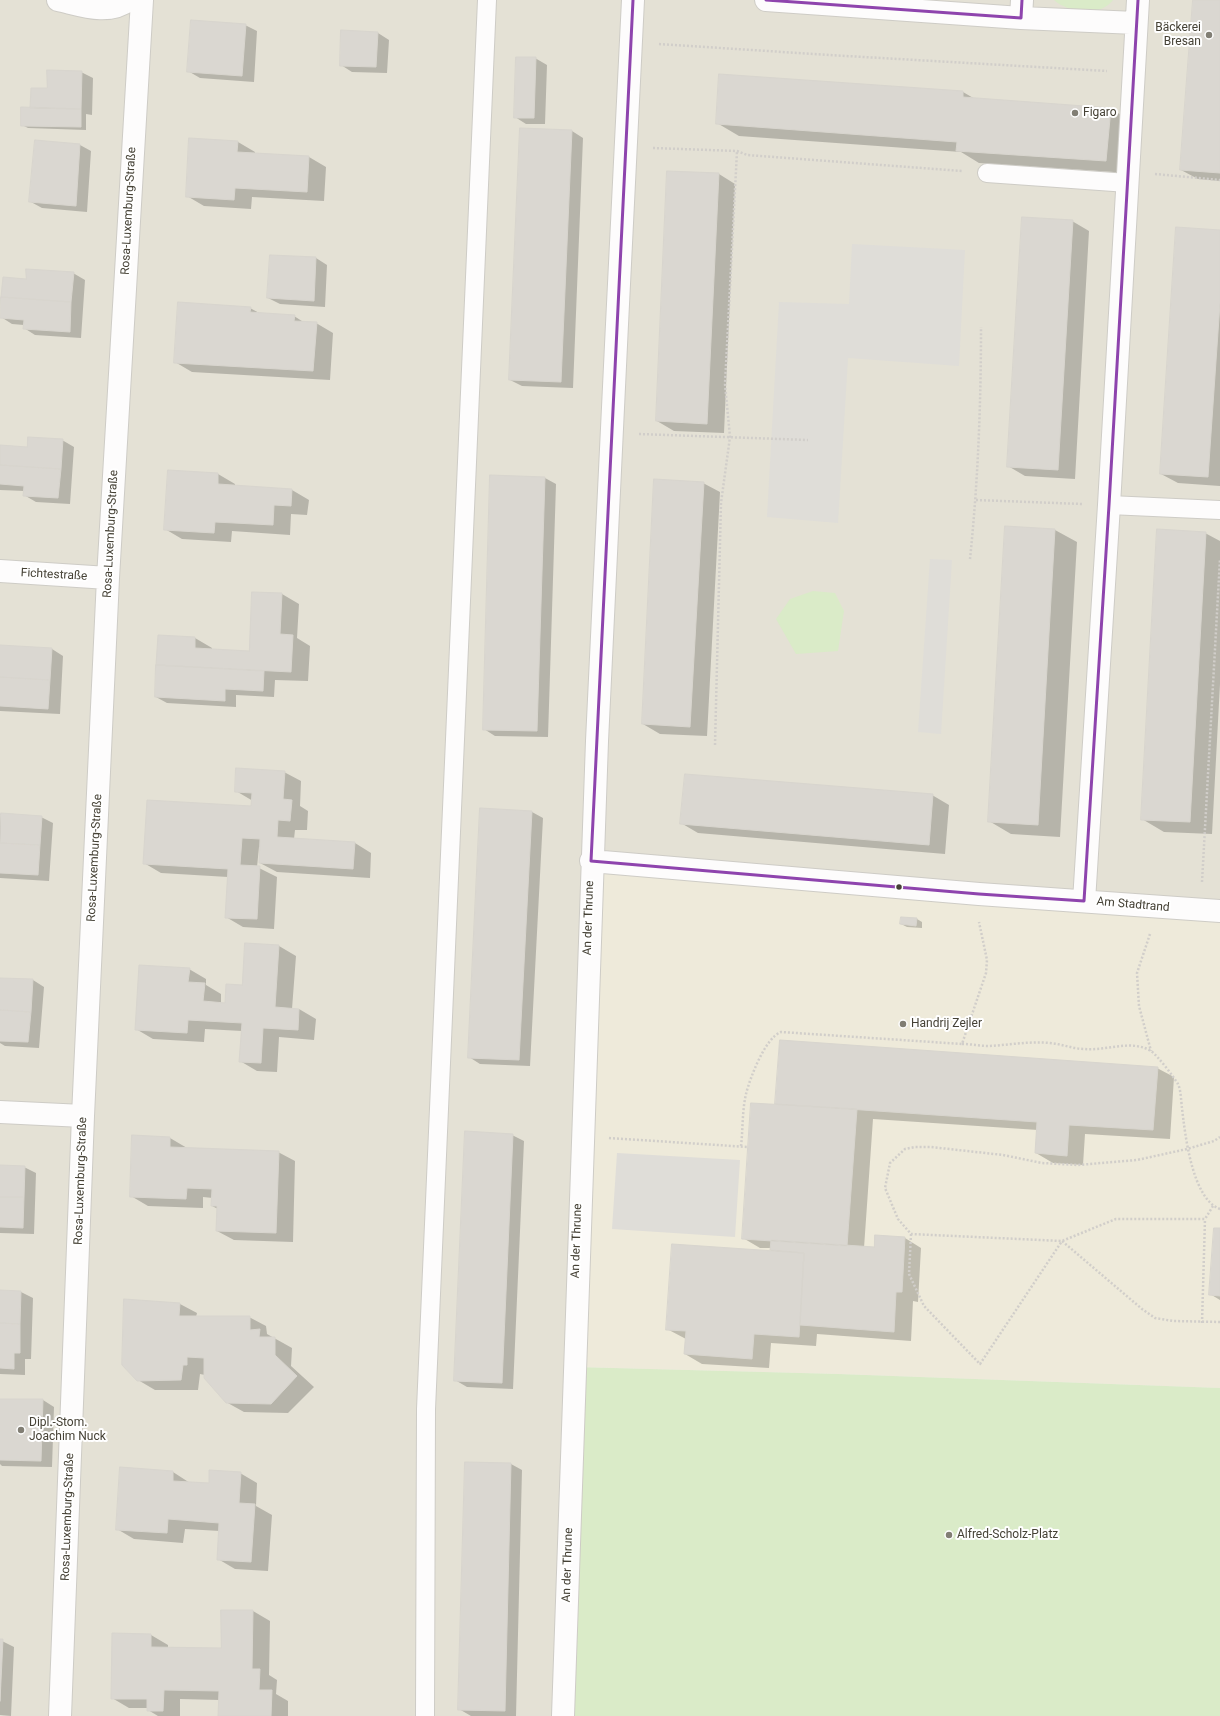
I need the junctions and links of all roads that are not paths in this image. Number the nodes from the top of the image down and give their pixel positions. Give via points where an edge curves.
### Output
1 (58, 0) edge
2 (129, 0) edge
3 (142, 0) edge
4 (487, 0) edge
5 (633, 0) edge
6 (766, 0) edge
7 (1138, 0) edge
8 (1022, 9) edge
9 (1136, 23) junction
10 (987, 173) road end
11 (1128, 177) junction
12 (1109, 505) junction
13 (1220, 510) edge
14 (0, 571) edge
15 (108, 578) junction
16 (592, 861) junction
17 (1084, 901) junction
18 (1210, 911) edge
19 (0, 1112) edge
20 (83, 1116) junction
21 (60, 1716) edge
22 (425, 1716) edge
23 (563, 1716) edge

1 - 2 street via 101,9
3 - 15 street, Rosa-Luxemburg-Straße
4 - 22 lane via 426,1409
5 - 16 street, An der Thrune via 610,433
6 - 8 street
7 - 9 street
8 - 9 street
9 - 11 street
10 - 11 lane
11 - 12 street
12 - 13 lane
12 - 17 street
14 - 15 street, Fichtestraße
15 - 20 street, Rosa-Luxemburg-Straße
16 - 17 street, Am Stadtrand
16 - 23 street, An der Thrune
17 - 18 street, Am Stadtrand
19 - 20 street
20 - 21 street, Rosa-Luxemburg-Straße

